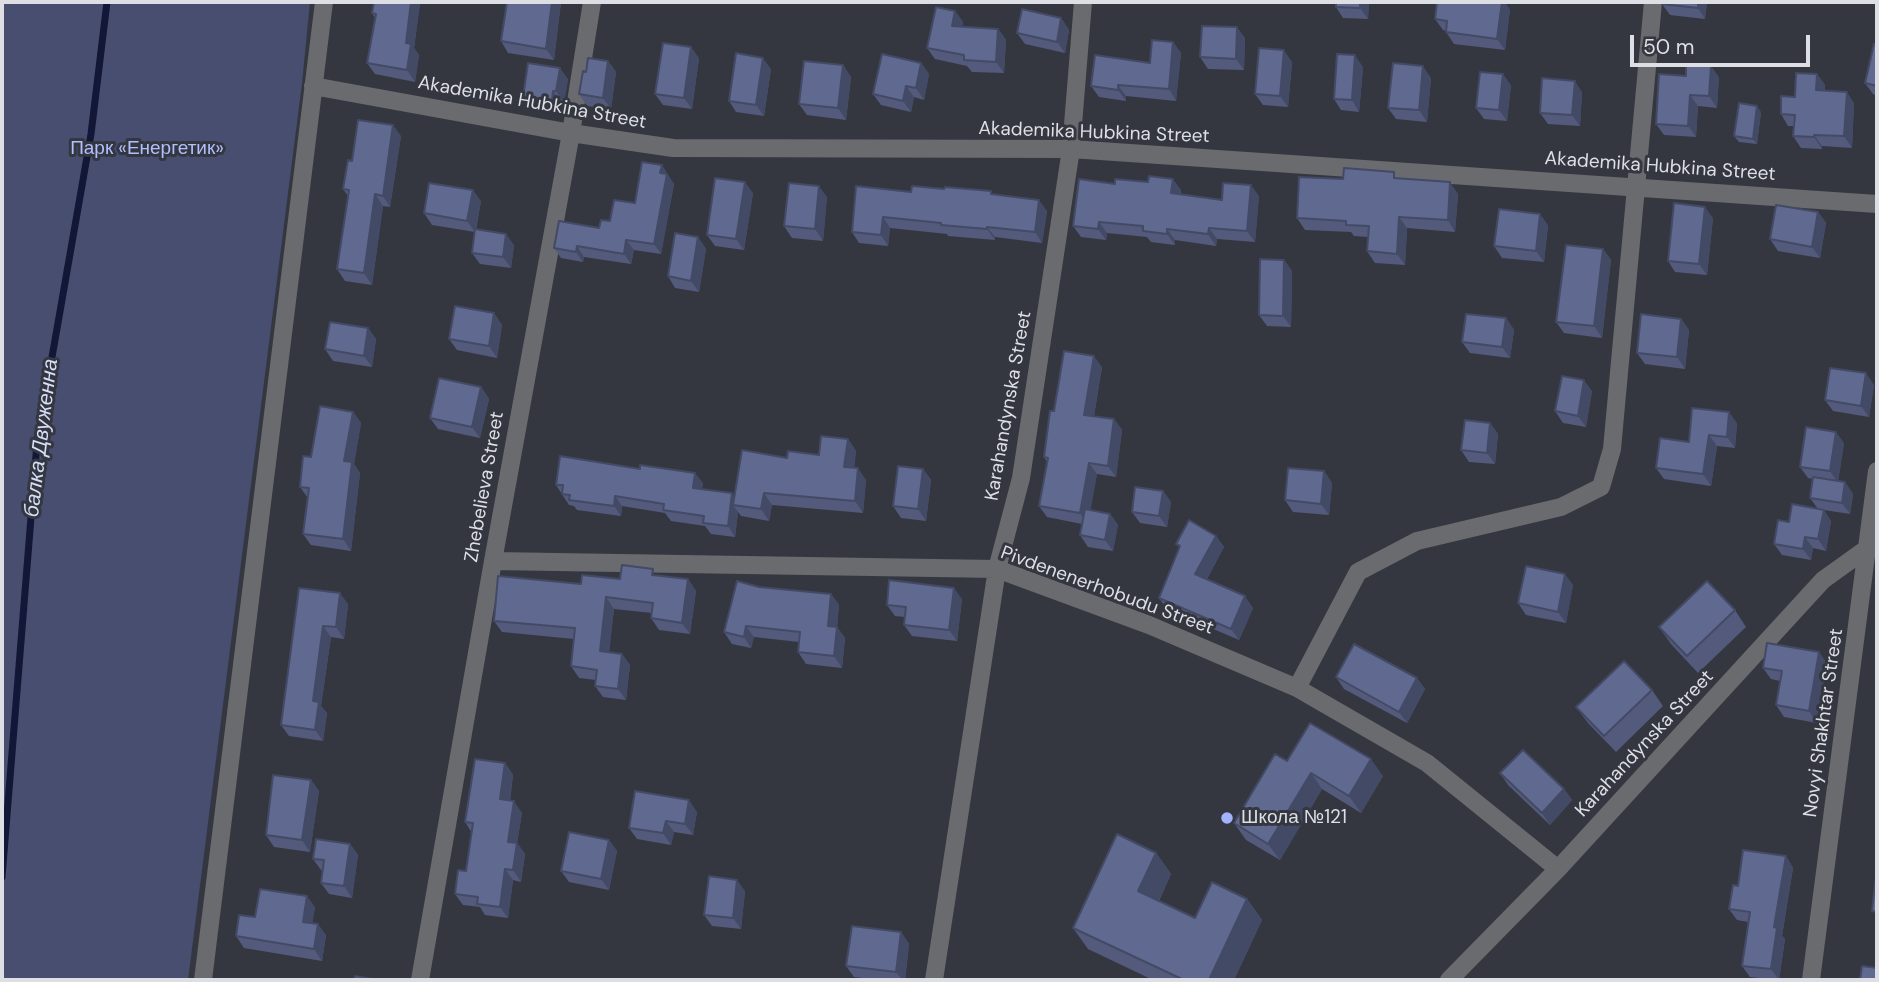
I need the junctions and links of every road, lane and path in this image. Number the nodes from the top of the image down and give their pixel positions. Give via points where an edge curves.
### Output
1 (324, 2) edge
2 (592, 2) edge
3 (1083, 2) edge
4 (1653, 2) edge
5 (313, 86) junction
6 (570, 133) junction
7 (1071, 149) junction
8 (1636, 187) junction
9 (1877, 204) edge
10 (1877, 471) edge
11 (1873, 547) edge
12 (493, 561) junction
13 (997, 569) junction
14 (1297, 688) junction
15 (1558, 869) junction
16 (203, 980) edge
17 (420, 980) edge
18 (934, 980) edge
19 (1450, 980) edge
20 (1811, 980) edge

1 - 5 street
2 - 6 street, Zhebelieva Street
3 - 7 street, Karahandynska Street
4 - 8 street
5 - 6 street, Akademika Hubkina Street
5 - 16 street
6 - 7 street, Akademika Hubkina Street via 673,148
6 - 12 street, Zhebelieva Street
7 - 8 street, Akademika Hubkina Street
7 - 13 street, Karahandynska Street via 1021,478
8 - 9 street, Akademika Hubkina Street
8 - 14 street via 1612,449 1601,487 1561,507 1418,541 1358,572
10 - 11 street, Novyi Shakhtar Street
11 - 15 street, Karahandynska Street via 1823,580
11 - 20 street, Novyi Shakhtar Street
12 - 13 street, Pivdenenerhobudu Street
12 - 17 street, Zhebelieva Street
13 - 14 street, Pivdenenerhobudu Street via 1149,625
13 - 18 street, Karahandynska Street
14 - 15 street, Pivdenenerhobudu Street via 1427,763
15 - 19 street, Karahandynska Street

